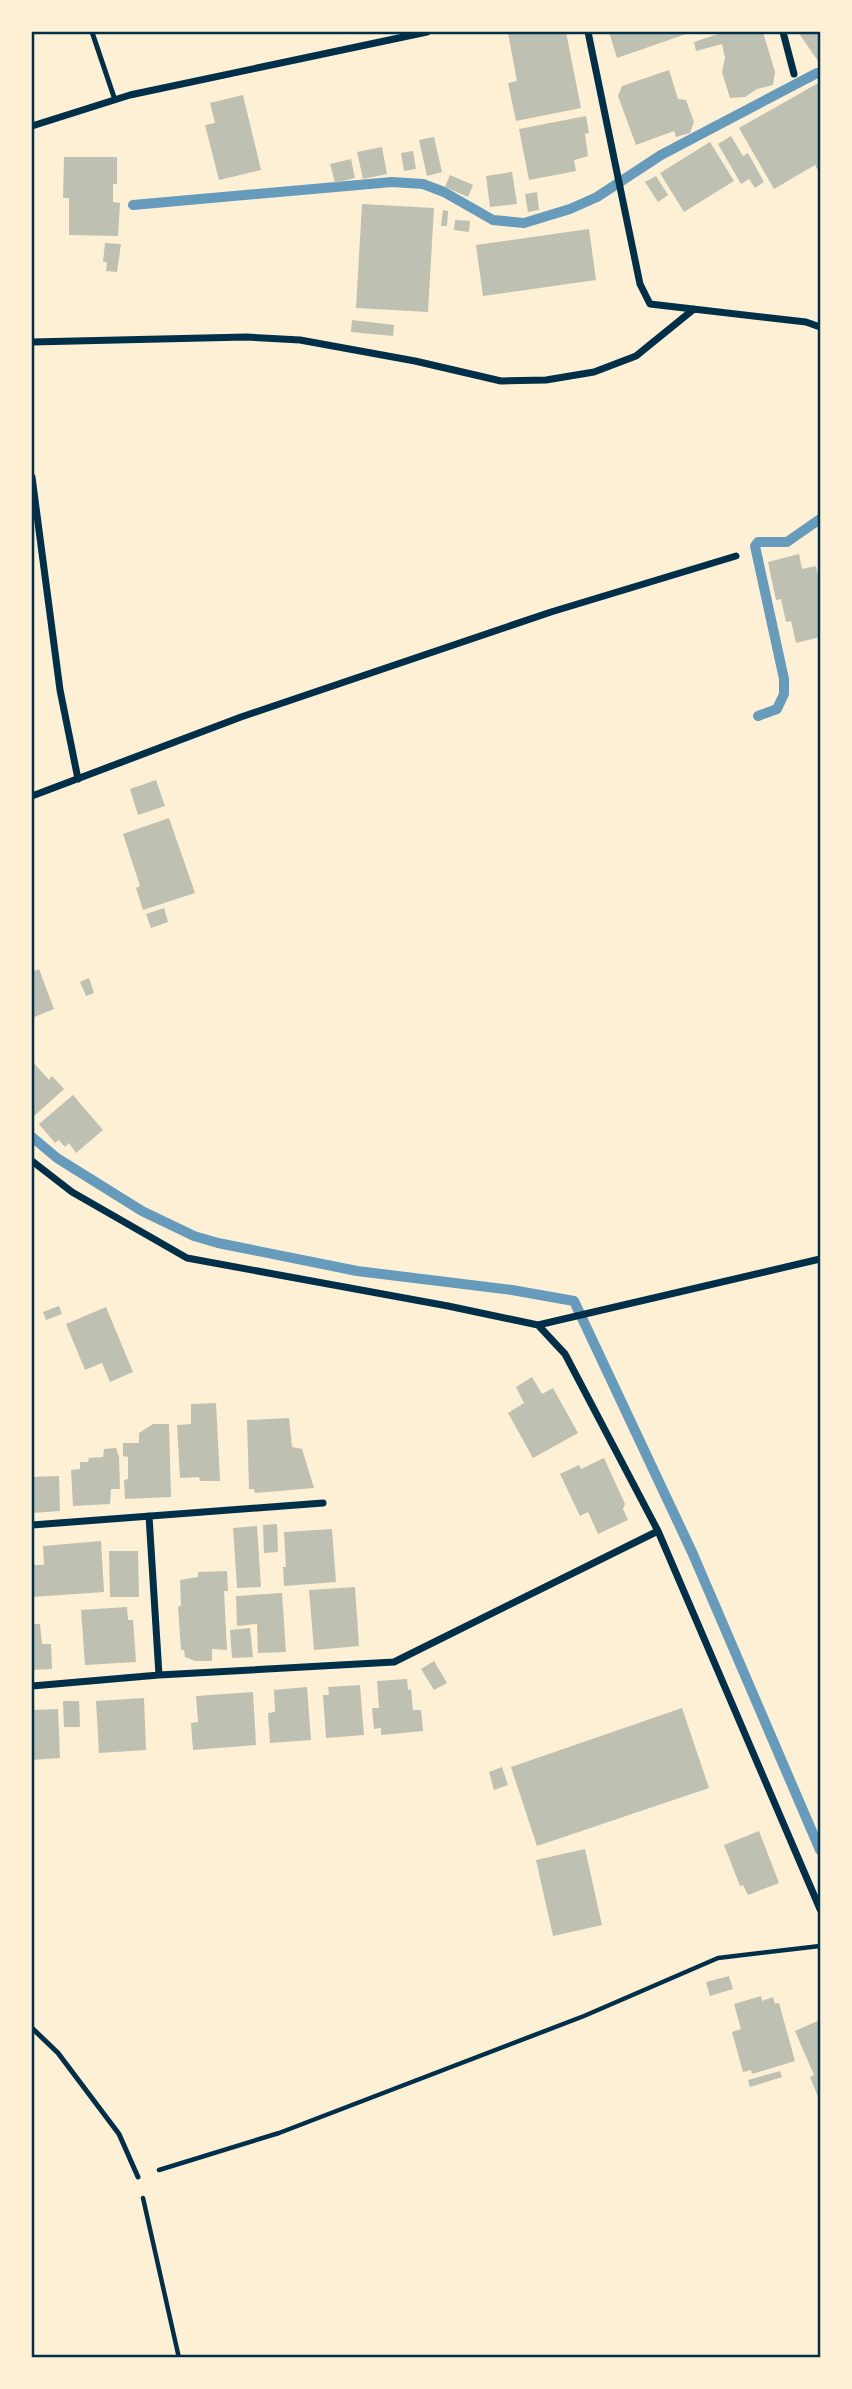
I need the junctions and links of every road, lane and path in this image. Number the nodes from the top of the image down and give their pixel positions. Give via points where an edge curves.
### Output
1 (92, 32) edge
2 (427, 32) edge
3 (588, 32) edge
4 (783, 32) edge
5 (794, 74) dead end
6 (115, 100) junction
7 (32, 126) edge
8 (694, 309) junction
9 (821, 327) edge
10 (32, 342) edge
11 (32, 477) edge
12 (736, 556) dead end
13 (78, 779) junction
14 (32, 796) edge
15 (32, 1161) edge
16 (821, 1258) edge
17 (538, 1325) junction
18 (323, 1503) dead end
19 (149, 1516) junction
20 (32, 1525) edge
21 (658, 1531) junction
22 (159, 1675) junction
23 (32, 1686) edge
24 (821, 1909) edge
25 (821, 1946) edge
26 (32, 2028) edge
27 (138, 2177) junction
28 (179, 2357) edge

1 - 6 lane
2 - 6 street
3 - 8 street via 640,284 650,304
4 - 5 street
6 - 7 street
8 - 9 street
8 - 10 street via 636,356 594,372 546,380 501,382 300,340
11 - 13 street via 60,690
12 - 13 street via 551,612 241,717
13 - 14 street
15 - 17 street via 72,1192 187,1258
16 - 17 street
17 - 21 street via 565,1354
18 - 19 street
19 - 20 street
19 - 22 street
21 - 22 street via 394,1662
21 - 24 street
22 - 23 street
25 - 27 path via 718,1958 584,2016 279,2133
26 - 27 lane via 58,2053 119,2134
27 - 28 path

